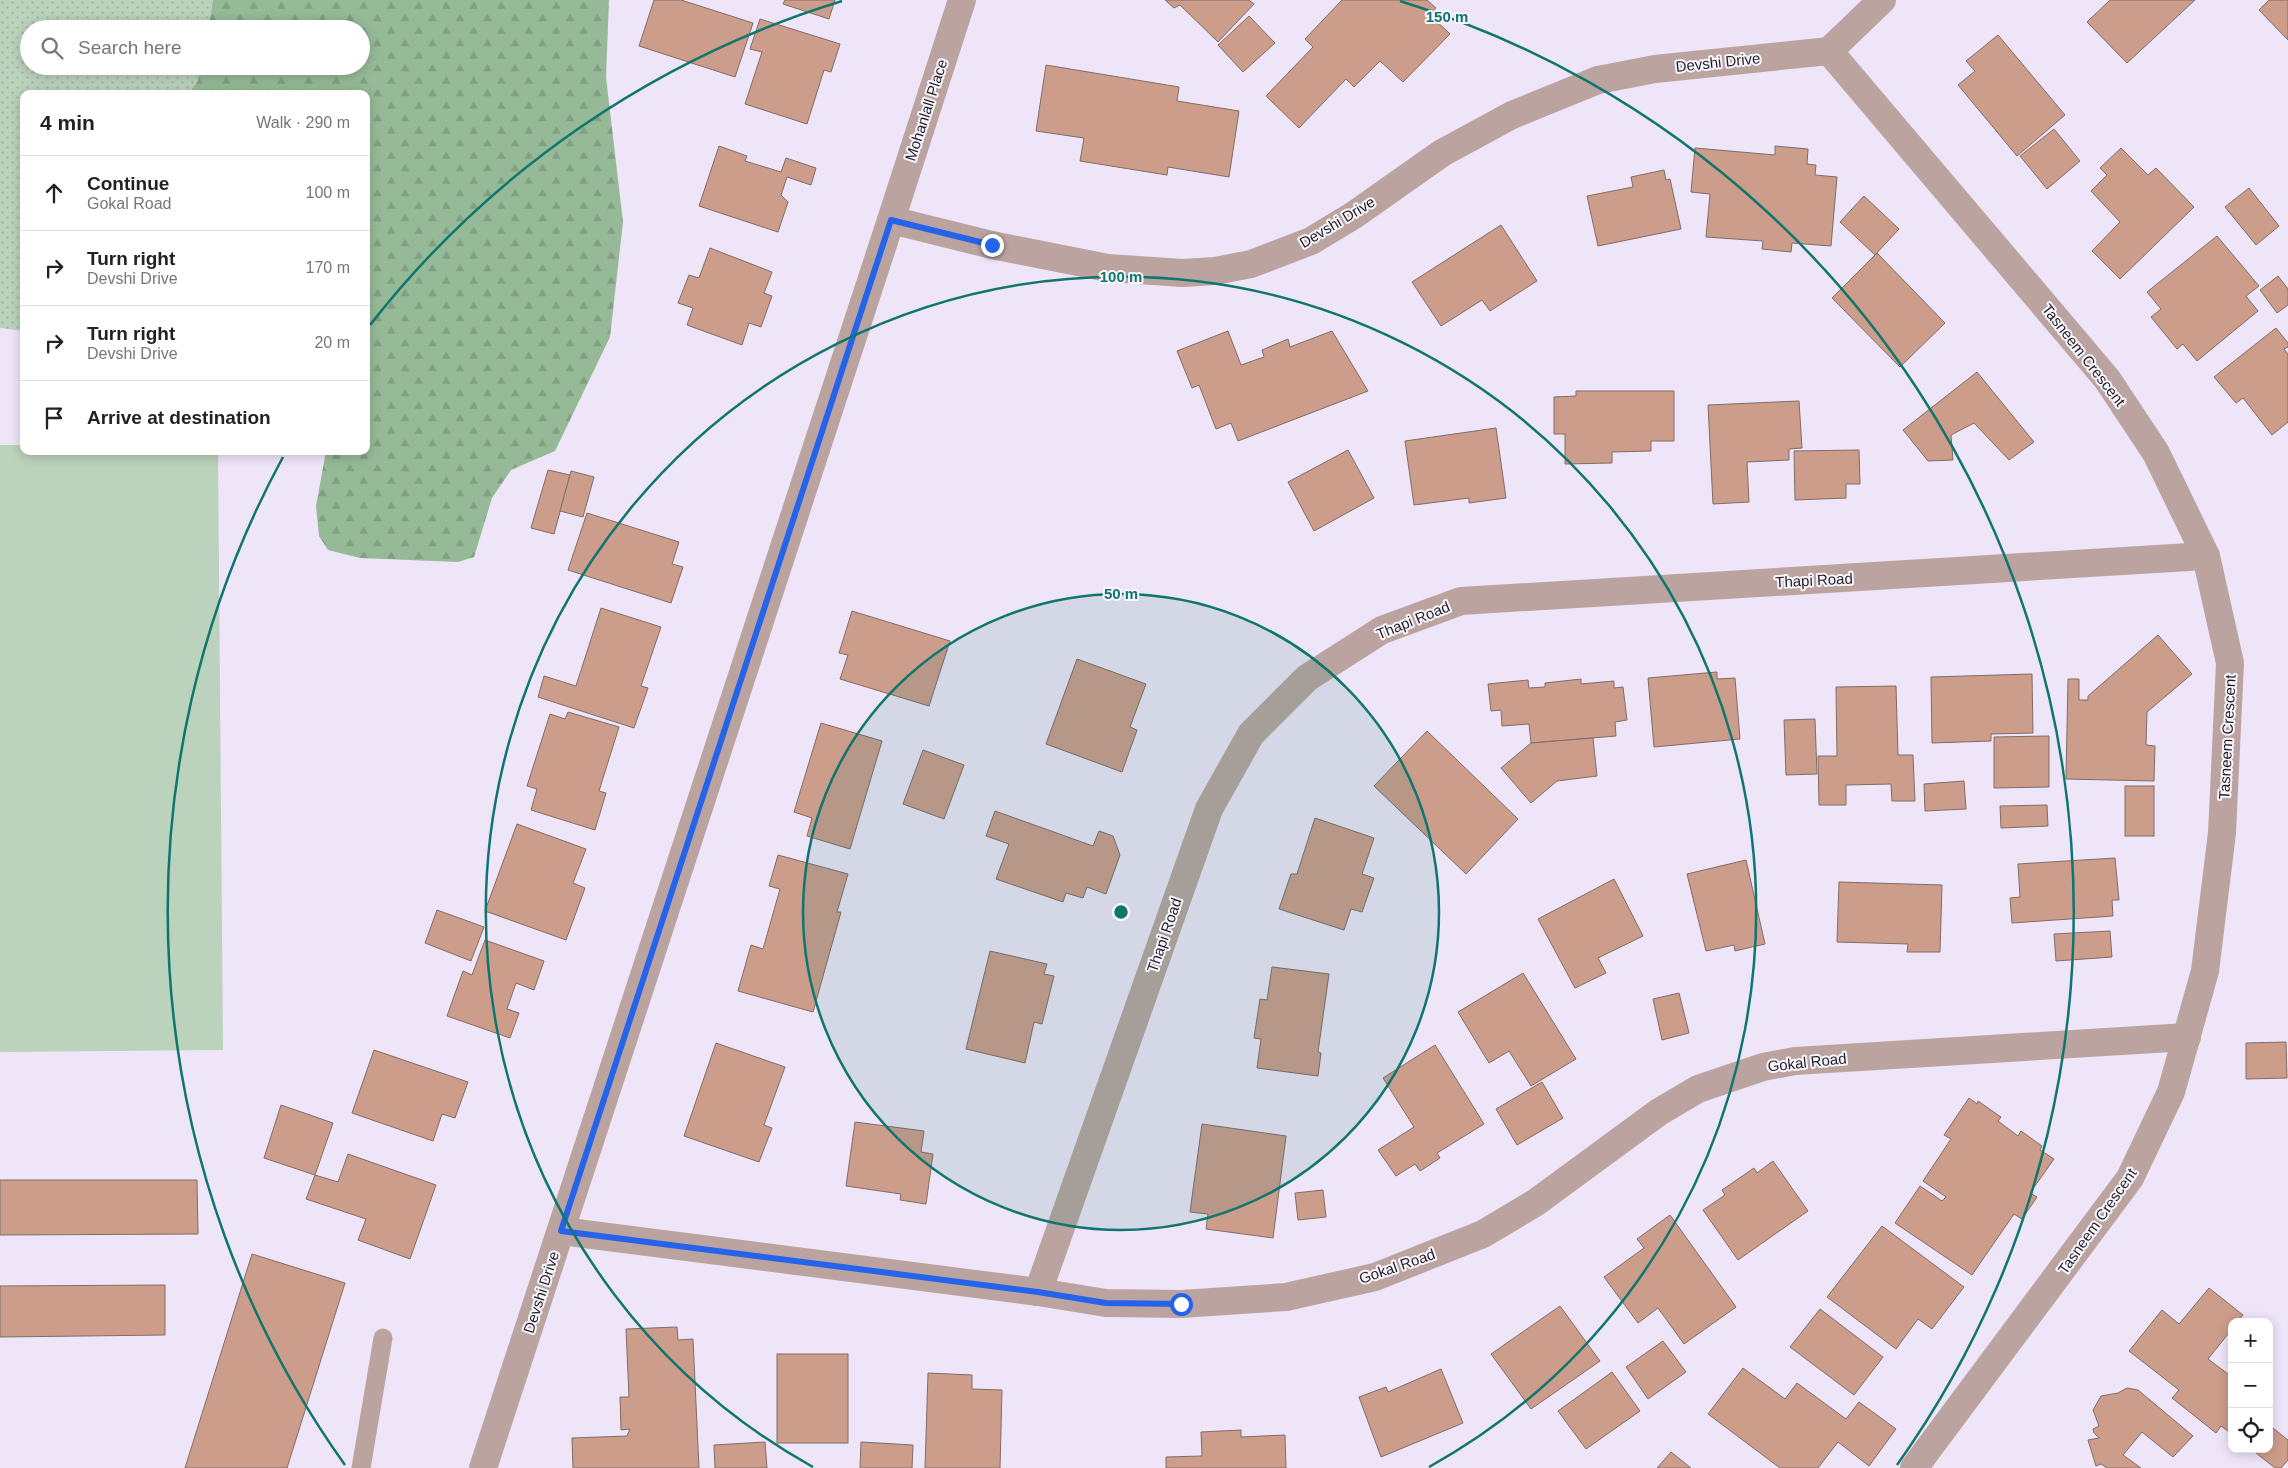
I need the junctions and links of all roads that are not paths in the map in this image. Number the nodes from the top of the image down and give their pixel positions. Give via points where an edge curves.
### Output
1 (962, 0) edge
2 (1882, 0) edge
3 (1829, 51) junction
4 (891, 220) junction
5 (2206, 556) junction
6 (2187, 1037) junction
7 (561, 1231) junction
8 (1038, 1292) junction
9 (383, 1338) dead end
10 (361, 1468) edge
11 (483, 1468) edge
12 (1914, 1468) edge

1 - 4 street, Mohanlall Place
2 - 3 street
3 - 4 street, Devshi Drive via 1655,69 1598,80 1512,115 1442,153 1312,241 1251,264 1215,271 1182,273 1108,268 992,245
3 - 5 street, Tasneem Crescent via 2108,379 2156,453
4 - 7 street, Devshi Drive
5 - 6 street, Tasneem Crescent via 2230,663 2222,833 2205,972
5 - 8 street, Thapi Road via 1461,601 1382,630 1307,678 1251,734 1209,809
6 - 8 street, Gokal Road via 1796,1061 1763,1066 1698,1089 1658,1112 1535,1203 1484,1234 1375,1277 1286,1297 1181,1304 1106,1303
6 - 12 street, Tasneem Crescent via 2171,1092 2130,1178
7 - 8 street, Gokal Road
7 - 11 street, Devshi Drive
9 - 10 lane

